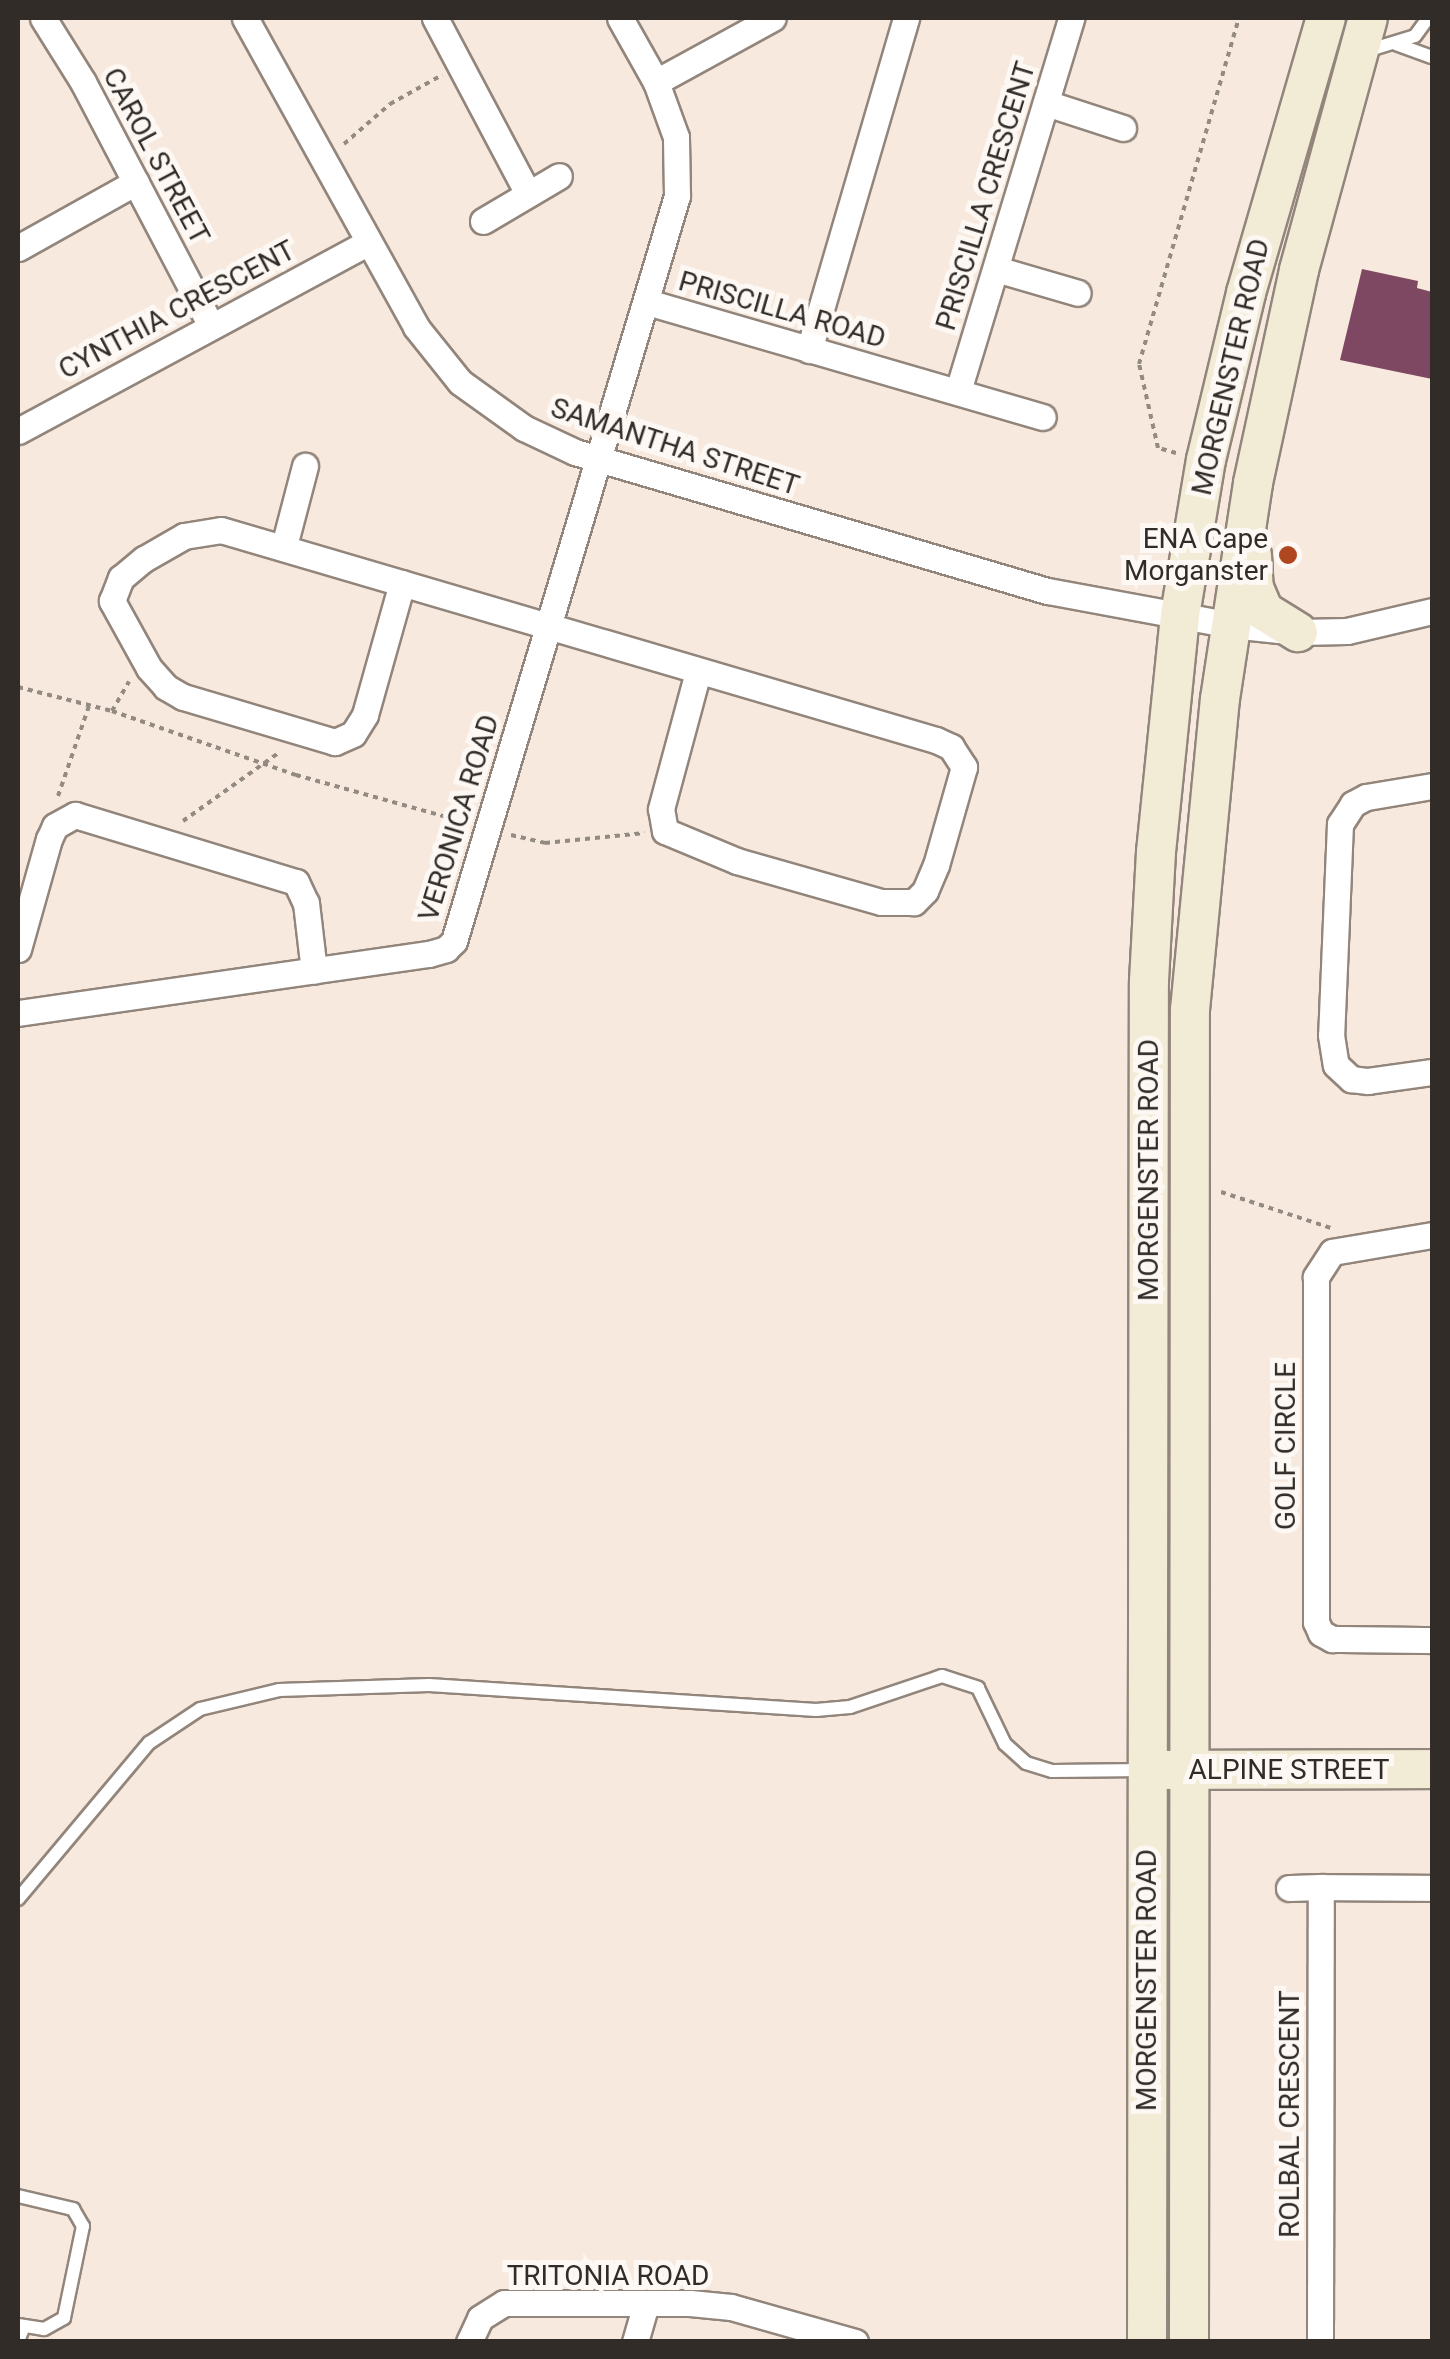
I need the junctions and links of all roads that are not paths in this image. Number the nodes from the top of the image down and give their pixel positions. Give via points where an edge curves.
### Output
1 (43, 18) edge
2 (244, 18) edge
3 (435, 18) edge
4 (620, 18) edge
5 (773, 18) edge
6 (906, 18) edge
7 (1071, 18) edge
8 (1326, 18) edge
9 (1428, 18) edge
10 (1363, 35) edge
11 (1396, 44) junction
12 (1432, 57) edge
13 (656, 82) junction
14 (1046, 102) junction
15 (1123, 128) dead end
16 (559, 176) dead end
17 (136, 182) junction
18 (528, 194) junction
19 (483, 221) dead end
20 (366, 244) junction
21 (18, 248) edge
22 (996, 269) junction
23 (1078, 293) dead end
24 (647, 302) junction
25 (211, 326) junction
26 (810, 350) junction
27 (958, 391) junction
28 (1043, 418) dead end
29 (18, 431) edge
30 (597, 458) junction
31 (305, 466) dead end
32 (1253, 483) junction
33 (284, 546) junction
34 (402, 583) junction
35 (1432, 611) edge
36 (1180, 615) junction
37 (1231, 625) junction
38 (547, 626) junction
39 (1298, 632) junction
40 (698, 672) junction
41 (1432, 786) edge
42 (18, 949) edge
43 (314, 971) junction
44 (18, 1013) edge
45 (1432, 1072) edge
46 (1432, 1235) edge
47 (1432, 1640) edge
48 (1432, 1769) edge
49 (1146, 1770) junction
50 (1189, 1770) junction
51 (1290, 1888) dead end
52 (1321, 1888) junction
53 (1432, 1888) edge
54 (18, 1899) edge
55 (18, 2196) edge
56 (645, 2306) junction
57 (21, 2325) edge
58 (474, 2330) edge
59 (806, 2335) edge
60 (18, 2341) edge
61 (635, 2342) edge
62 (855, 2342) edge
63 (1147, 2342) edge
64 (1189, 2342) edge
65 (1320, 2342) edge

1 - 17 street, CAROL STREET
2 - 20 street, SAMANTHA STREET
3 - 18 street
4 - 13 street, VERONICA ROAD
5 - 13 street
6 - 26 street
7 - 14 street, PRISCILLA CRESCENT
8 - 36 main road, MORGENSTER ROAD via 1246,293 1206,460
9 - 11 lane via 1415,36
10 - 11 lane
10 - 32 main road, MORGENSTER ROAD via 1299,270
11 - 12 lane
13 - 24 street, VERONICA ROAD via 676,137 680,176
14 - 15 street
14 - 22 street, PRISCILLA CRESCENT
16 - 18 street
17 - 21 street
17 - 25 street, CAROL STREET
18 - 19 street
20 - 25 street, CYNTHIA CRESCENT
20 - 30 street, SAMANTHA STREET via 460,382 524,428
22 - 23 street
22 - 27 street, PRISCILLA CRESCENT
24 - 26 street, PRISCILLA ROAD
24 - 30 street, VERONICA ROAD
25 - 29 street, CYNTHIA CRESCENT
26 - 27 street, PRISCILLA ROAD
27 - 28 street, PRISCILLA ROAD
30 - 36 street, SAMANTHA STREET via 1048,591
30 - 38 street, VERONICA ROAD
31 - 33 street
32 - 37 main road, MORGENSTER ROAD
32 - 39 main road via 1254,588 1264,611
33 - 34 street
33 - 34 street via 199,530 121,578 112,594 115,610 166,687 335,742 360,724
34 - 38 street
35 - 39 street, SAMANTHA STREET via 1347,631
36 - 37 street, SAMANTHA STREET
36 - 49 main road, MORGENSTER ROAD via 1149,981
37 - 39 street, SAMANTHA STREET
37 - 50 main road, MORGENSTER ROAD via 1190,1010
38 - 40 street
38 - 43 street, VERONICA ROAD via 461,928 446,949
40 - 40 street via 951,747 964,767 936,865 914,902 881,902 737,861 682,842 662,824
41 - 45 street via 1366,797 1340,824 1331,1036 1336,1065 1351,1078
42 - 43 street via 49,839 65,819 92,816 296,882 306,903
43 - 44 street, VERONICA ROAD
46 - 47 street, GOLF CIRCLE via 1328,1256 1316,1276 1316,1622 1332,1638
48 - 50 main road, ALPINE STREET
49 - 50 main road, ALPINE STREET
49 - 54 lane via 1038,1769 1005,1744 978,1688 942,1676 850,1707 816,1710 429,1685 279,1690 200,1709 148,1743
49 - 63 main road, MORGENSTER ROAD
50 - 64 main road, MORGENSTER ROAD
51 - 52 street
52 - 53 street
52 - 65 street, ROLBAL CRESCENT
55 - 57 lane via 74,2209 84,2226 64,2318 44,2329
56 - 58 street, TRITONIA ROAD via 504,2303
56 - 59 street, TRITONIA ROAD via 731,2307
56 - 61 street
57 - 60 lane
59 - 62 street, TRITONIA ROAD

